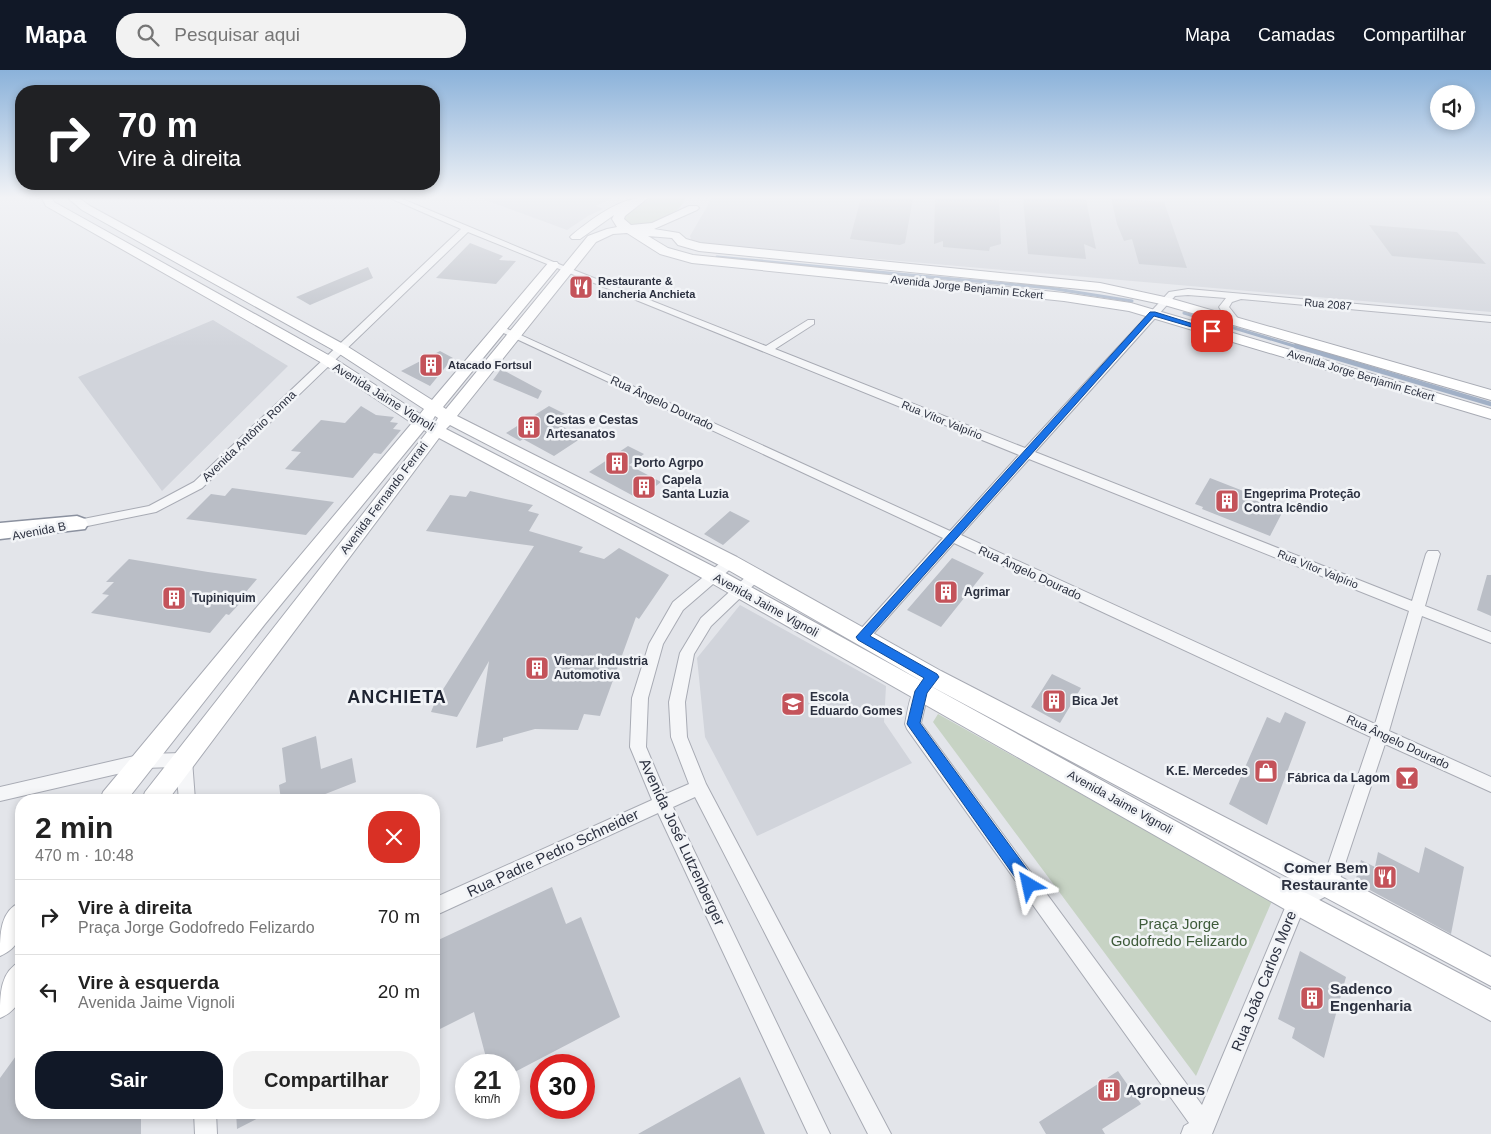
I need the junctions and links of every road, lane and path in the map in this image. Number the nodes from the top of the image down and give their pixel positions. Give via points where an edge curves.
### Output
1 (127, 248) edge
2 (158, 248) edge
3 (446, 248) edge
4 (520, 248) edge
5 (585, 248) edge
6 (658, 248) edge
7 (706, 248) edge
8 (556, 261) junction
9 (566, 270) junction
10 (1243, 296) junction
11 (1165, 299) junction
12 (1153, 313) junction
13 (1491, 319) edge
14 (1235, 321) junction
15 (812, 322) dead end
16 (500, 329) junction
17 (514, 335) junction
18 (340, 348) junction
19 (482, 350) junction
20 (767, 350) junction
21 (327, 360) junction
22 (1491, 395) edge
23 (1491, 414) edge
24 (434, 419) junction
25 (1027, 454) junction
26 (77, 524) junction
27 (0, 531) edge
28 (952, 537) junction
29 (0, 539) edge
30 (1433, 554) dead end
31 (721, 568) junction
32 (748, 583) junction
33 (1417, 609) junction
34 (258, 619) junction
35 (288, 624) junction
36 (862, 637) junction
37 (1491, 638) edge
38 (927, 684) junction
39 (1380, 734) junction
40 (184, 760) junction
41 (143, 761) junction
42 (1491, 785) edge
43 (700, 787) junction
44 (0, 794) edge
45 (117, 794) edge
46 (158, 794) edge
47 (187, 794) edge
48 (662, 803) junction
49 (1330, 885) junction
50 (1297, 902) junction
51 (440, 904) edge
52 (15, 923) edge
53 (0, 942) edge
54 (1491, 972) edge
55 (15, 983) edge
56 (0, 1003) edge
57 (1491, 1006) edge
58 (205, 1119) edge
59 (1198, 1130) edge
60 (206, 1134) edge
61 (819, 1134) edge
62 (880, 1134) edge

1 - 21 street, Avenida Jaime Vignoli
2 - 18 street, Avenida Jaime Vignoli
3 - 18 street, Avenida Antônio Ronna
4 - 8 street, Rua Vítor Valpírio
5 - 9 street, Avenida Fernando Ferrari
6 - 12 street, Avenida Jorge Benjamin Eckert via 692,259 1064,296
7 - 11 street, Avenida Jorge Benjamin Eckert via 1059,282
8 - 9 street, Rua Vítor Valpírio
8 - 16 street, Avenida Fernando Ferrari
9 - 17 street, Avenida Fernando Ferrari
9 - 20 street, Rua Vítor Valpírio
10 - 11 street, Rua 2087 via 1188,292 1172,294
10 - 13 street, Rua 2087
10 - 14 street via 1229,300 1224,306 1226,313
11 - 12 street
11 - 14 street, Avenida Jorge Benjamin Eckert
12 - 23 street, Avenida Jorge Benjamin Eckert
12 - 25 street
14 - 22 street, Avenida Jorge Benjamin Eckert
15 - 20 street
16 - 17 street, Rua Ângelo Dourado
16 - 19 street, Avenida Fernando Ferrari
17 - 19 street
17 - 24 street, Avenida Fernando Ferrari
17 - 28 street, Rua Ângelo Dourado
18 - 21 street, Avenida Antônio Ronna
18 - 24 street, Avenida Jaime Vignoli
19 - 24 street, Avenida Fernando Ferrari
20 - 25 street, Rua Vítor Valpírio
21 - 24 street, Avenida Jaime Vignoli
21 - 26 street, Avenida Antônio Ronna via 198,485 152,509
24 - 31 street, Avenida Jaime Vignoli
24 - 34 street, Avenida Fernando Ferrari
24 - 35 street, Avenida Fernando Ferrari
25 - 28 street
25 - 33 street, Rua Vítor Valpírio
26 - 27 highway
26 - 29 street, Avenida B
28 - 36 street
28 - 39 street, Rua Ângelo Dourado
30 - 33 street
31 - 32 street, Avenida Jaime Vignoli
31 - 48 street, Avenida José Lutzenberger via 678,606 656,644 640,698 638,747
32 - 36 street, Avenida Jaime Vignoli
32 - 38 street, Avenida Jaime Vignoli
32 - 43 street via 706,622 687,653 677,702 680,737
33 - 37 street, Rua Vítor Valpírio
33 - 39 street
34 - 35 street
34 - 41 street, Avenida Fernando Ferrari
35 - 40 street, Avenida Fernando Ferrari
36 - 38 street, Avenida Jaime Vignoli
38 - 49 street, Avenida Jaime Vignoli
38 - 50 street, Avenida Jaime Vignoli
38 - 59 street via 913,724
39 - 42 street, Rua Ângelo Dourado
39 - 49 street
40 - 41 street
40 - 46 street, Avenida Fernando Ferrari
40 - 47 street
41 - 44 street
41 - 45 street, Avenida Fernando Ferrari
43 - 48 street, Rua Padre Pedro Schneider
43 - 62 street
48 - 51 street, Rua Padre Pedro Schneider
48 - 61 street, Avenida José Lutzenberger
49 - 50 street, Rua João Carlos More
49 - 54 street, Avenida Jaime Vignoli
50 - 57 street, Avenida Jaime Vignoli
50 - 59 street, Rua João Carlos More
52 - 53 street
55 - 56 street
58 - 60 street

